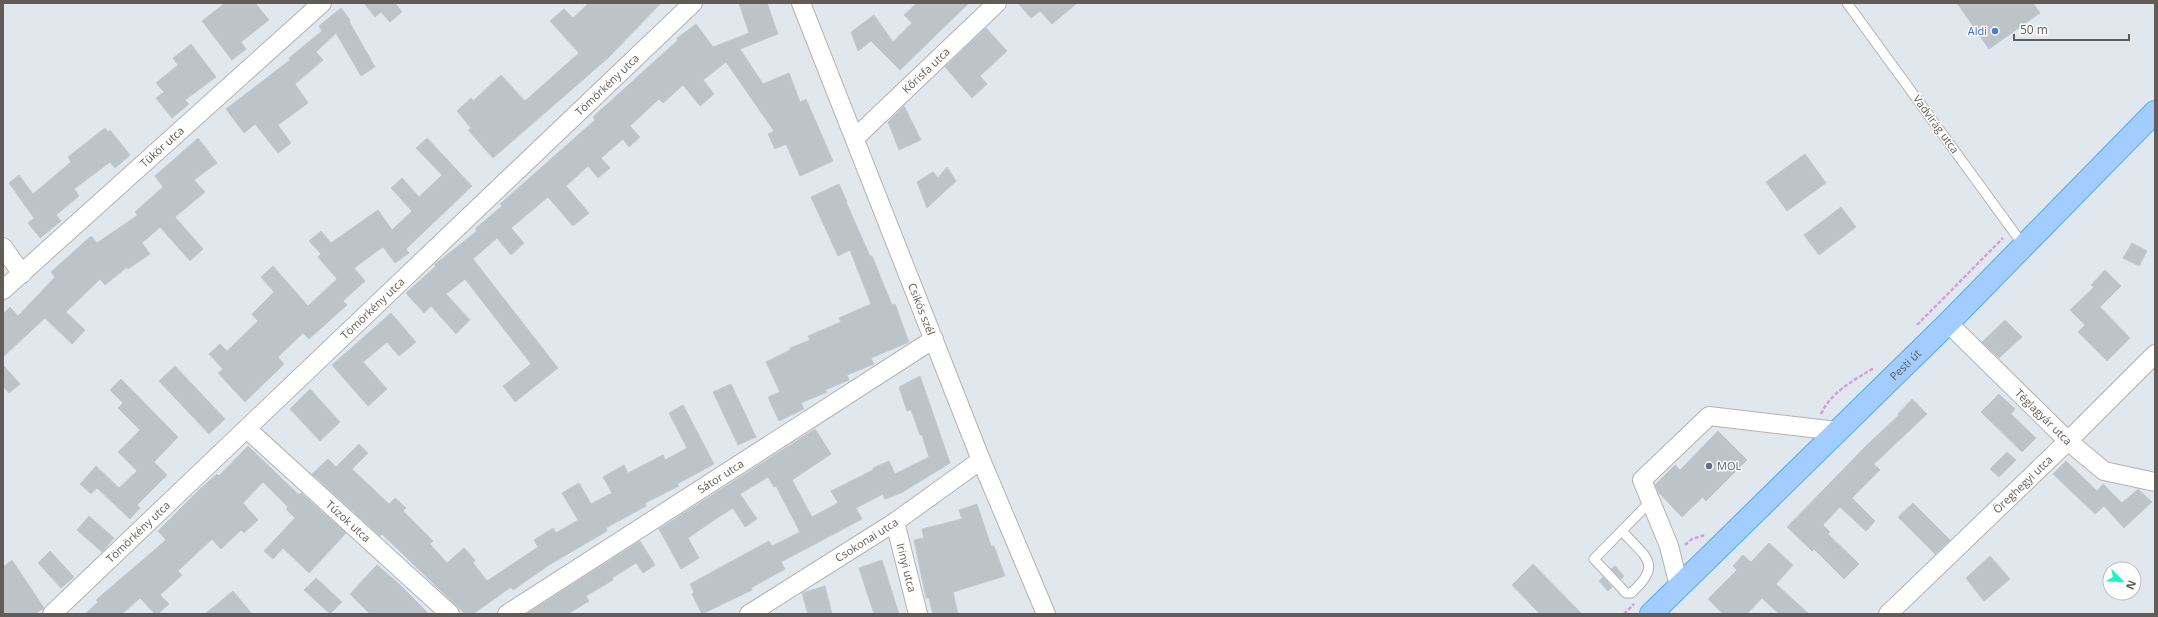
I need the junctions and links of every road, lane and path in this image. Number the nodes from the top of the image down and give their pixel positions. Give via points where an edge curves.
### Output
1 (322, 3) edge
2 (693, 3) edge
3 (801, 3) edge
4 (997, 3) edge
5 (1848, 3) edge
6 (2155, 112) edge
7 (855, 138) junction
8 (2024, 246) junction
9 (3, 248) edge
10 (22, 274) junction
11 (3, 290) edge
12 (1948, 323) junction
13 (934, 339) junction
14 (2155, 354) edge
15 (247, 429) junction
16 (1837, 431) junction
17 (2068, 441) junction
18 (981, 460) junction
19 (2155, 482) edge
20 (1651, 501) junction
21 (895, 522) junction
22 (1622, 531) junction
23 (1679, 586) junction
24 (751, 613) edge
25 (52, 614) edge
26 (450, 614) edge
27 (508, 614) edge
28 (918, 614) edge
29 (1046, 614) edge
30 (1651, 614) edge
31 (1888, 614) edge

1 - 10 street, Tükör utca
2 - 15 street, Tömörkény utca
3 - 7 street, Csikós szél
4 - 7 street, Kőrisfa utca
5 - 8 lane, Vadvirág utca
6 - 8 main road, Pesti út
7 - 13 street, Csikós szél
8 - 12 main road, Pesti út
9 - 10 street
10 - 11 street, Tükör utca
12 - 16 main road, Pesti út
12 - 17 street, Téglagyár utca
13 - 18 street, Csikós szél
13 - 27 street, Sátor utca
14 - 17 street, Öreghegyi utca
15 - 25 street, Tömörkény utca
15 - 26 street, Túzok utca
16 - 20 street via 1709,416 1642,480
16 - 23 main road, Pesti út
17 - 19 street, Téglagyár utca via 2104,471
17 - 31 street, Öreghegyi utca
18 - 21 street, Csokonai utca
18 - 29 street, Csikós szél
20 - 22 lane
20 - 23 street via 1669,546
21 - 24 street, Csokonai utca
21 - 28 street, Irinyi utca
22 - 22 lane via 1594,559 1626,593 1631,593 1645,580 1650,567 1648,560
23 - 30 main road, Pesti út

